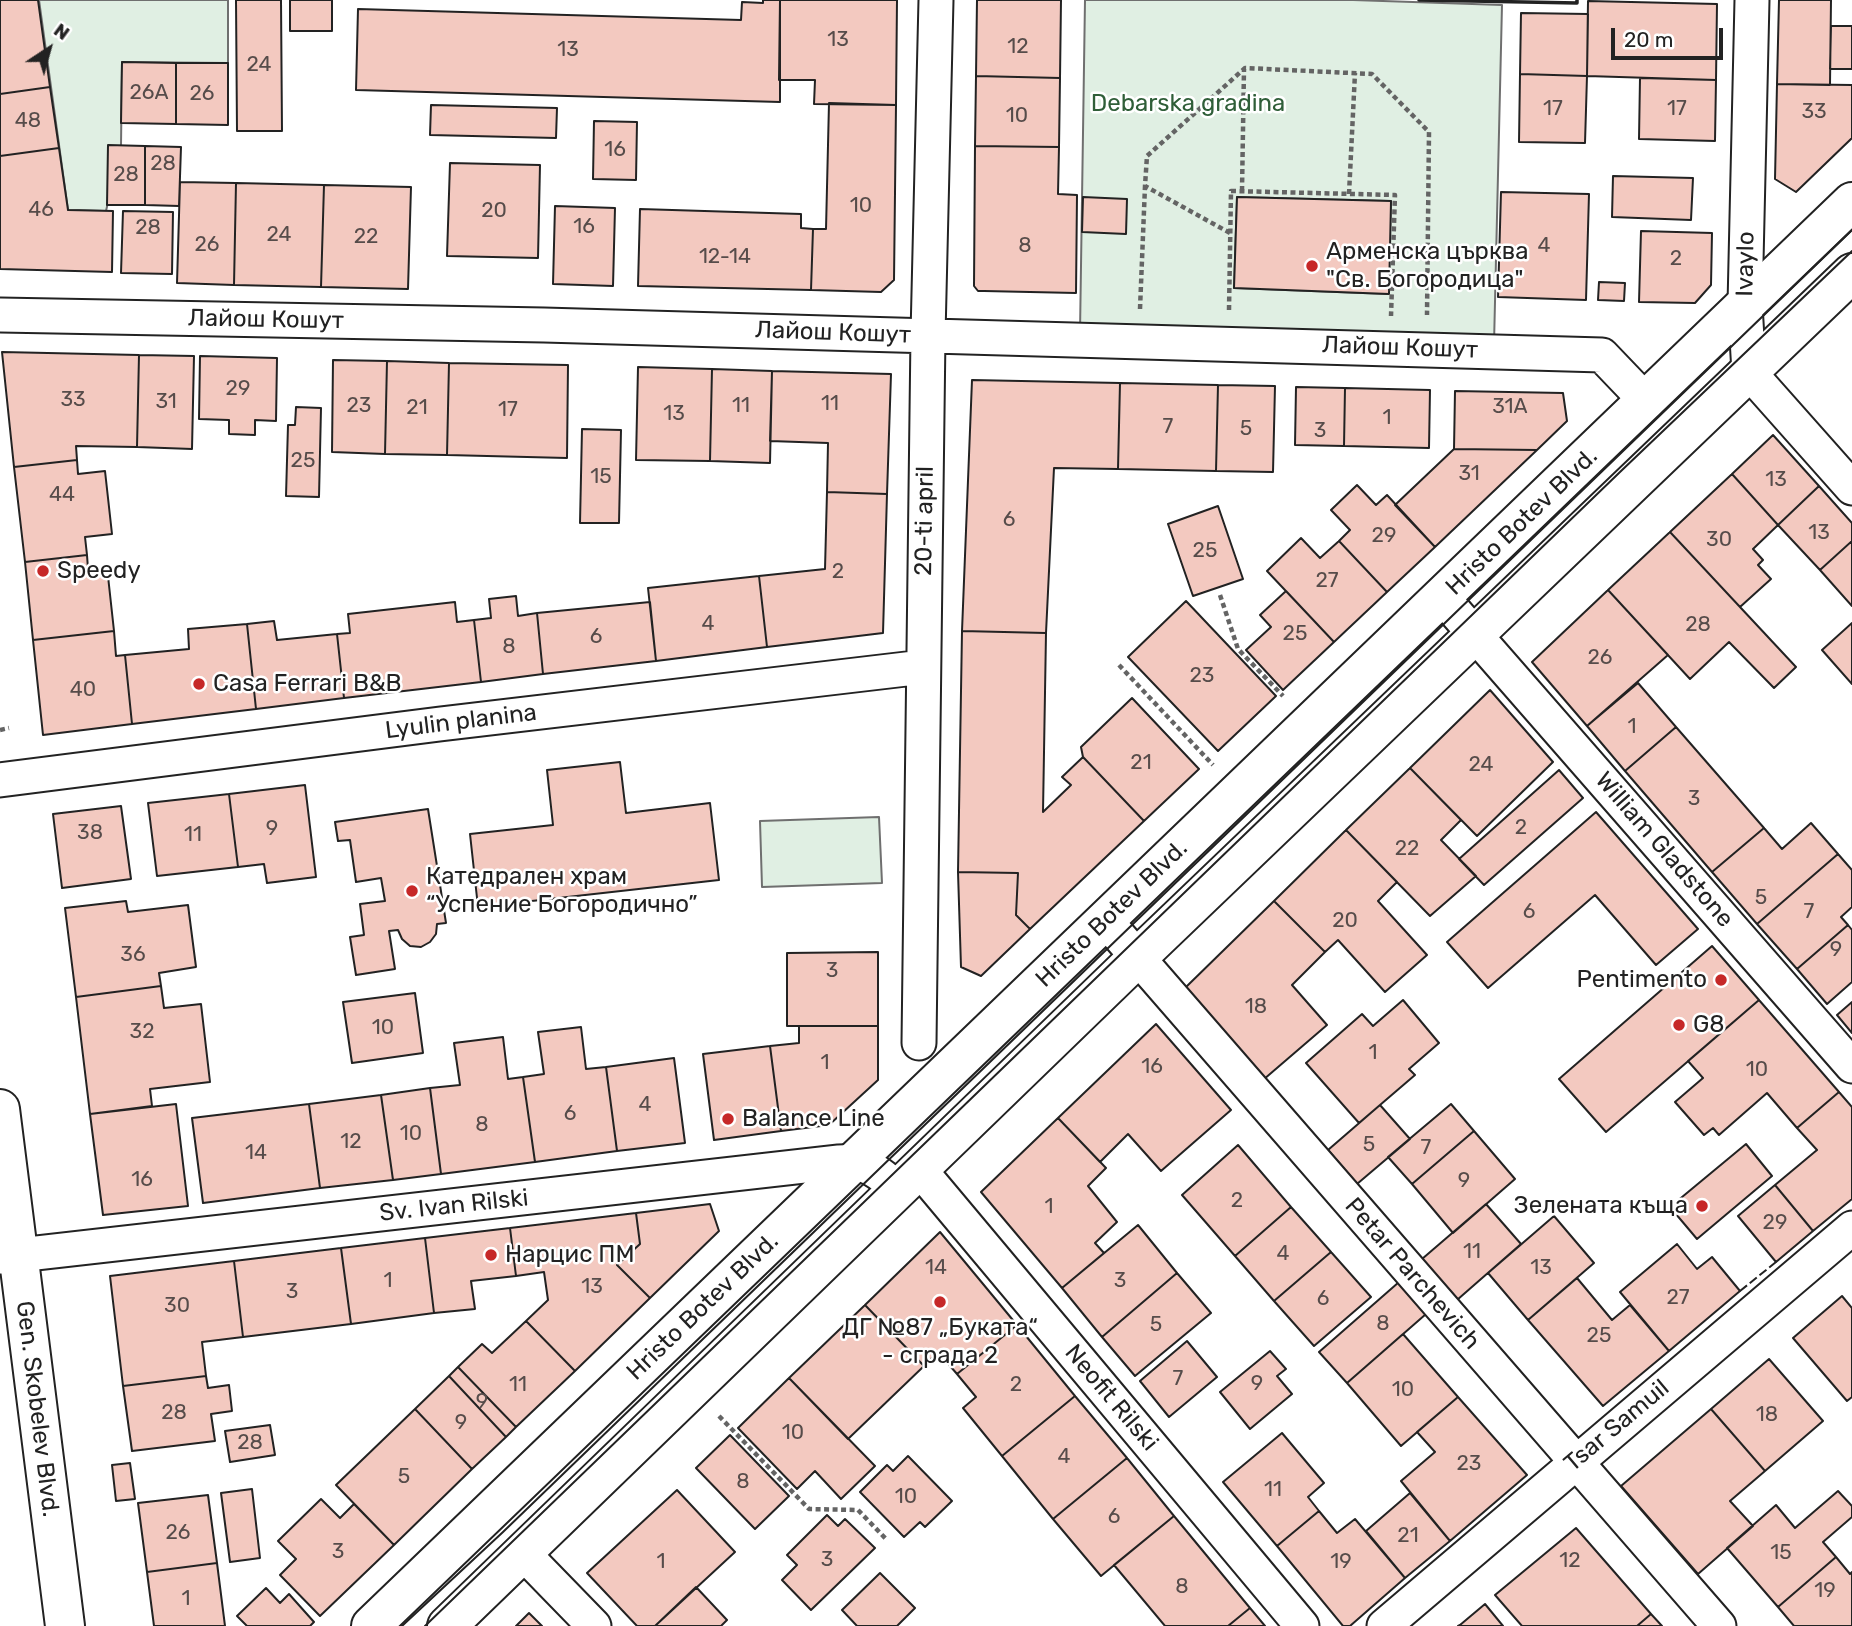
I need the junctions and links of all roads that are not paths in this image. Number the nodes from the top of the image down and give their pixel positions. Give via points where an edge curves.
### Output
1 (936, 0) edge
2 (1752, 0) edge
3 (1852, 202) edge
4 (1852, 273) edge
5 (1745, 305) junction
6 (0, 315) edge
7 (928, 335) junction
8 (1749, 372) junction
9 (1647, 402) junction
10 (1852, 488) edge
11 (1443, 598) junction
12 (1476, 635) junction
13 (923, 667) junction
14 (0, 780) edge
15 (1106, 921) junction
16 (1139, 956) junction
17 (919, 1043) dead end
18 (1852, 1066) edge
19 (0, 1109) edge
20 (853, 1161) junction
21 (909, 1181) junction
22 (1852, 1228) edge
23 (9, 1256) edge
24 (1575, 1461) junction
25 (523, 1553) junction
26 (65, 1626) edge
27 (371, 1626) edge
28 (447, 1626) edge
29 (594, 1626) edge
30 (1302, 1626) edge
31 (1384, 1626) edge
32 (1719, 1626) edge

1 - 7 street, 20-ti april
2 - 5 street, Ivaylo
3 - 5 main road, Hristo Botev Blvd.
4 - 8 main road, Hristo Botev Blvd.
5 - 8 street, Ivaylo
5 - 9 main road, Hristo Botev Blvd.
6 - 7 street, Лайош Кошут
7 - 9 street, Лайош Кошут via 1602,355
7 - 13 street, 20-ti april
8 - 10 street
8 - 12 main road, Hristo Botev Blvd.
9 - 11 main road, Hristo Botev Blvd.
11 - 12 street, William Gladstone
11 - 15 main road, Hristo Botev Blvd.
12 - 16 main road, Hristo Botev Blvd.
12 - 18 street, William Gladstone
13 - 14 street, Lyulin planina
13 - 17 street, 20-ti april
15 - 16 street, Petar Parchevich
15 - 20 main road, Hristo Botev Blvd.
16 - 21 main road, Hristo Botev Blvd.
16 - 24 street, Petar Parchevich
19 - 23 main road, Gen. Skobelev Blvd.
20 - 21 street
20 - 23 street, Sv. Ivan Rilski
20 - 27 main road, Hristo Botev Blvd.
21 - 25 main road, Hristo Botev Blvd.
21 - 30 street, Neofit Rilski
22 - 24 street, Tsar Samuil
23 - 26 main road, Gen. Skobelev Blvd.
24 - 31 street, Tsar Samuil
24 - 32 street, Petar Parchevich
25 - 28 main road, Hristo Botev Blvd.
25 - 29 street

